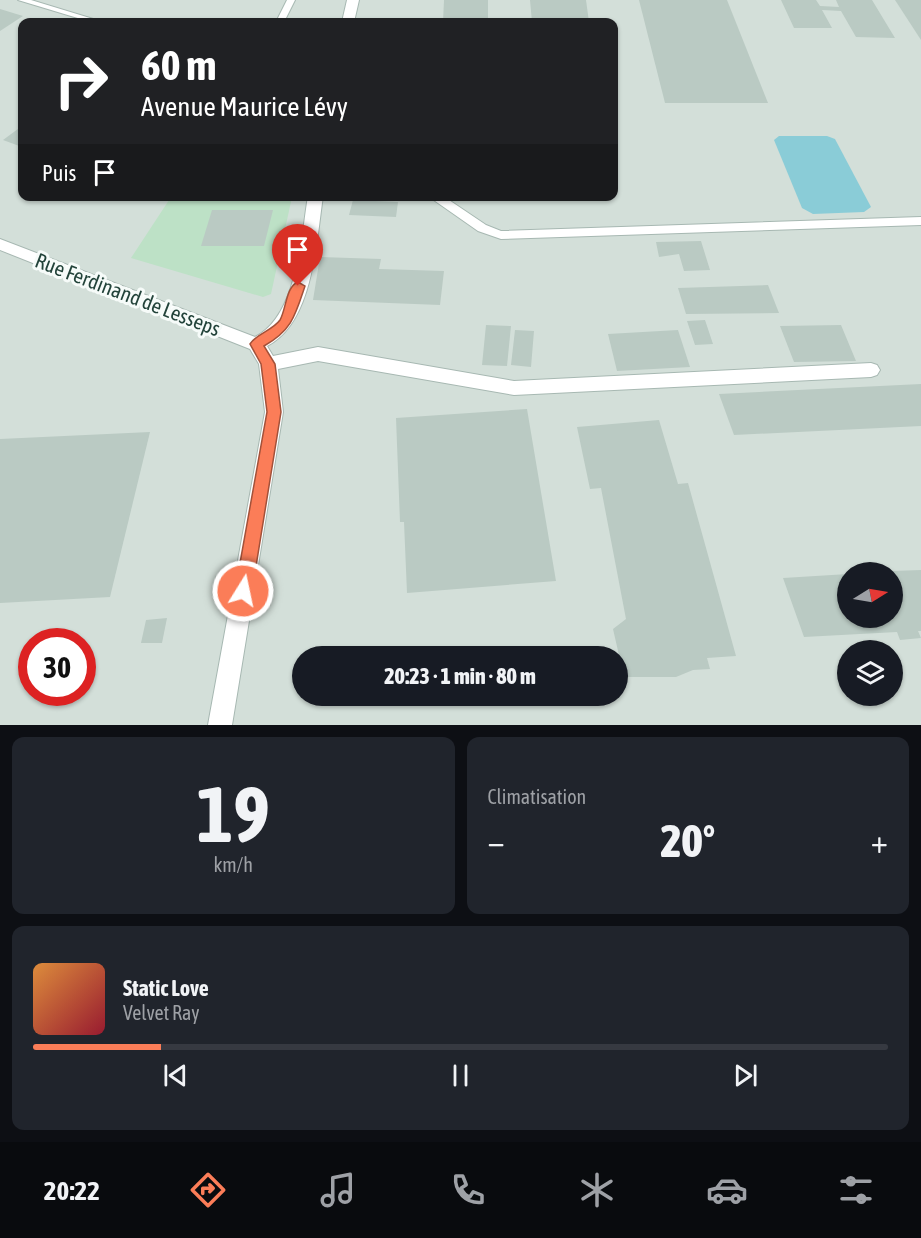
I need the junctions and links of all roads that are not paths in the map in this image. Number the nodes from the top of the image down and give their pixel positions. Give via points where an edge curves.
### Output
1 (22, 0) edge
2 (291, 0) edge
3 (353, 0) edge
4 (85, 18) edge
5 (282, 18) edge
6 (349, 18) edge
7 (315, 201) edge
8 (446, 201) edge
9 (921, 221) edge
10 (0, 244) edge
11 (256, 344) junction
12 (268, 364) junction
13 (871, 370) dead end
14 (220, 725) edge

1 - 4 lane
2 - 5 lane
3 - 6 street
7 - 11 street via 287,320 277,332
8 - 9 lane via 485,231 501,235
10 - 11 street, Rue Ferdinand de Lesseps
11 - 12 street
12 - 13 street via 318,354 514,388
12 - 14 street via 274,412

